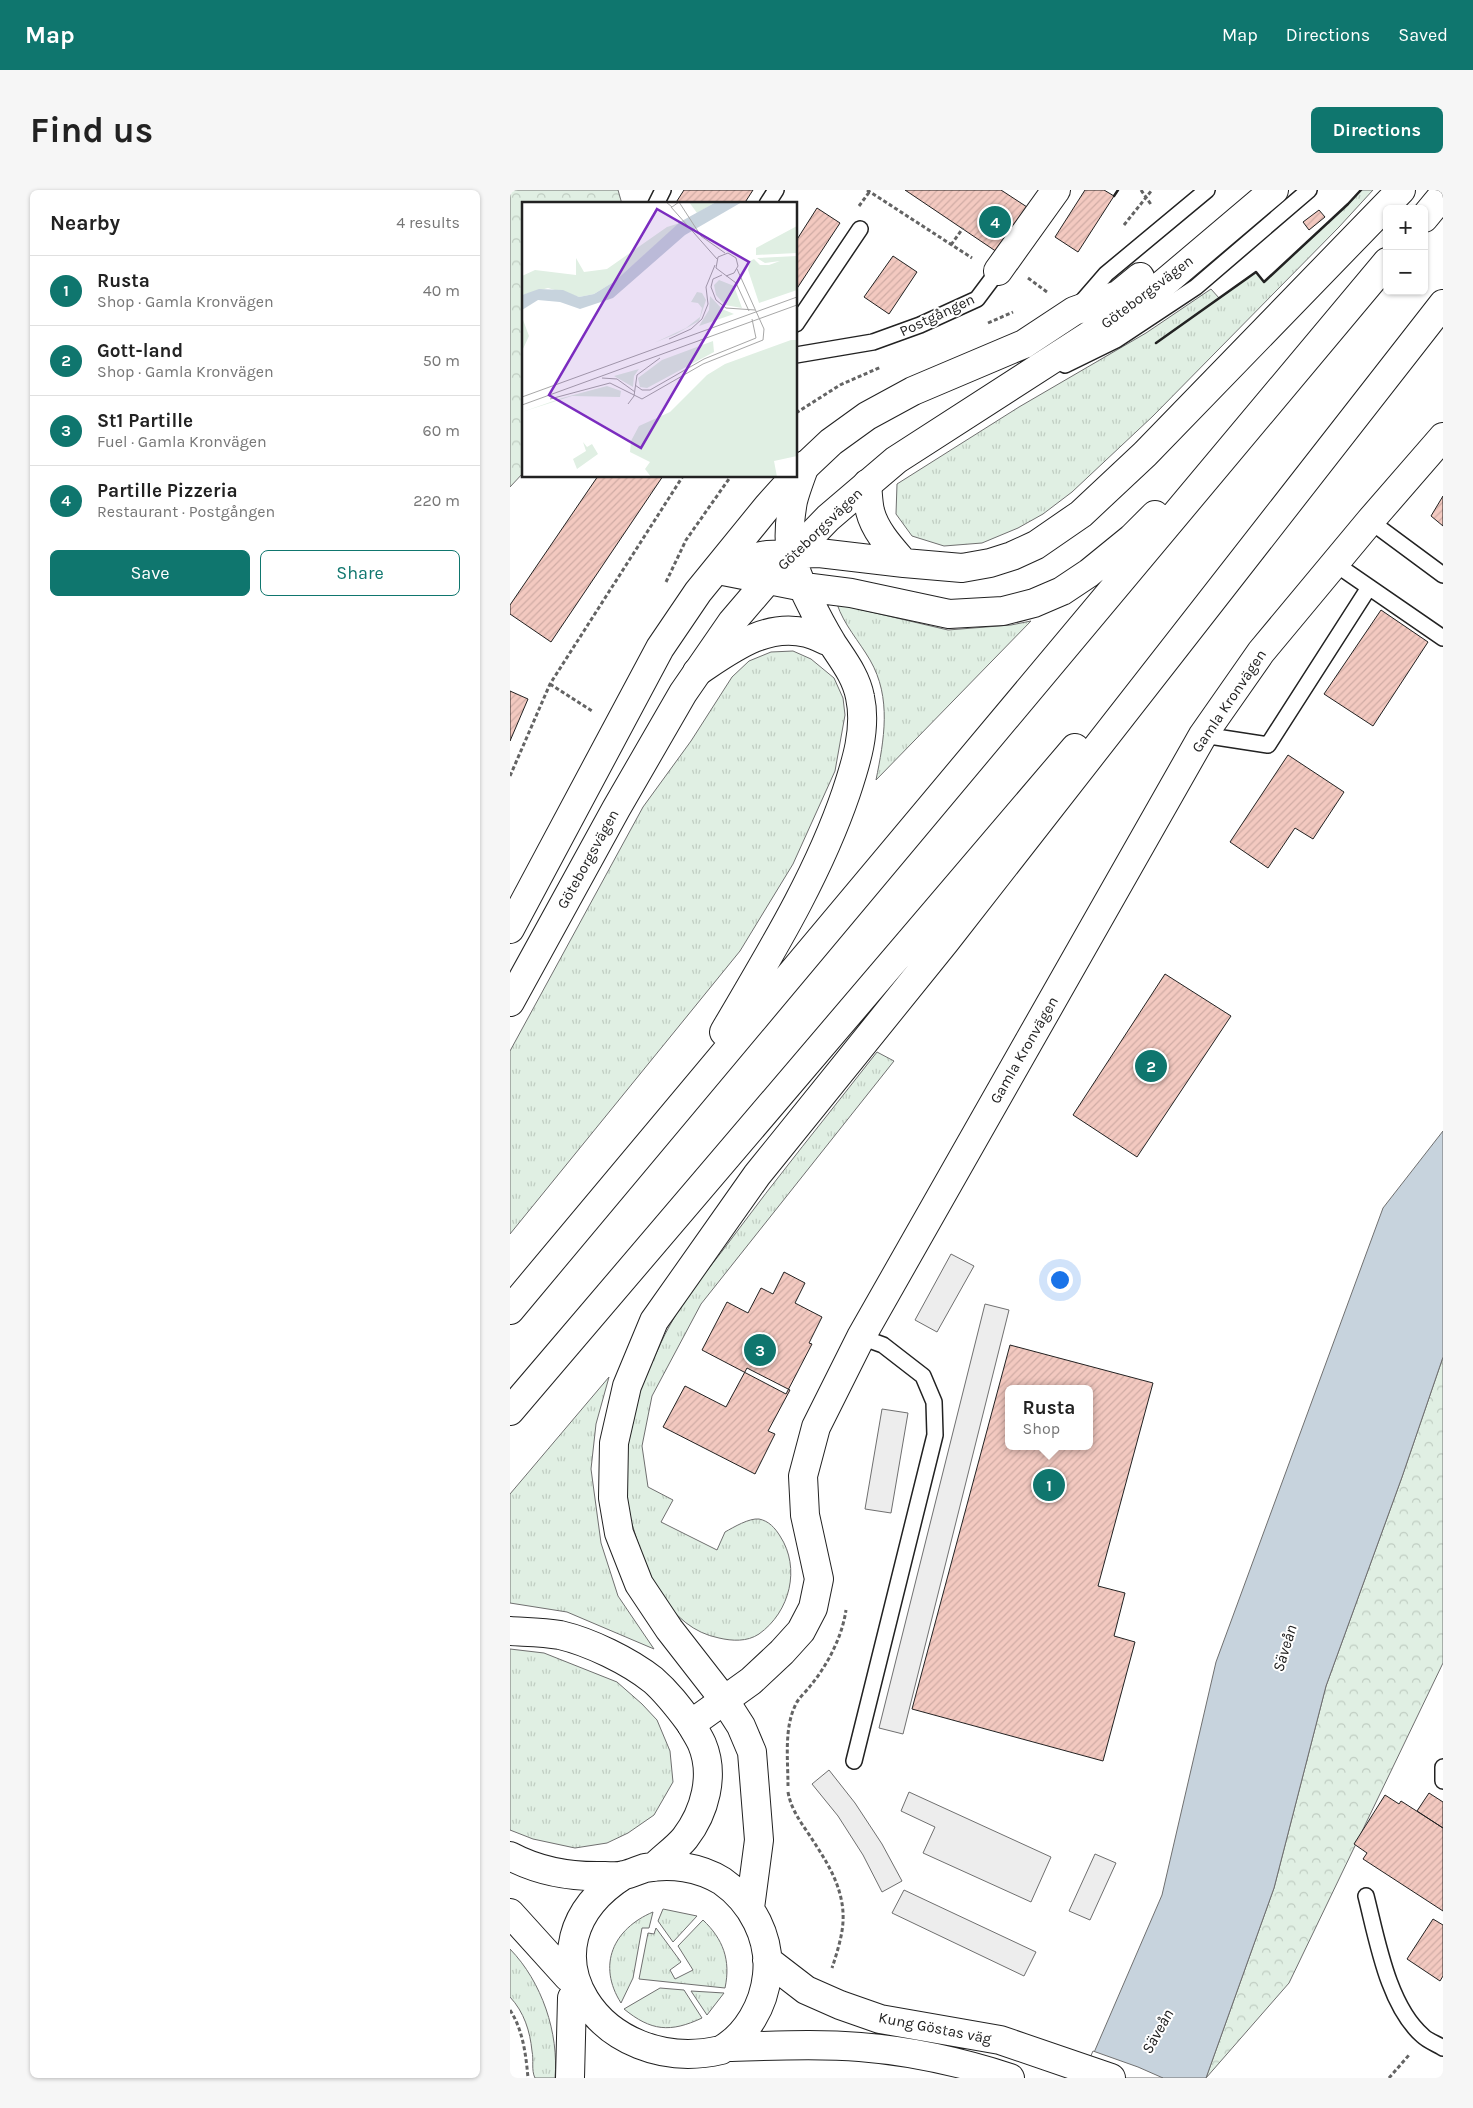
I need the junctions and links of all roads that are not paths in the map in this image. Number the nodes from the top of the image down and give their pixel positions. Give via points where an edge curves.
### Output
1 (663, 190) edge
2 (776, 190) edge
3 (1056, 190) edge
4 (1207, 190) edge
5 (1245, 190) edge
6 (1274, 190) edge
7 (1309, 190) edge
8 (1401, 190) edge
9 (1443, 195) edge
10 (657, 202) edge
11 (768, 202) edge
12 (1428, 213) edge
13 (860, 229) dead end
14 (1383, 267) edge
15 (998, 271) joint
16 (1443, 303) edge
17 (1074, 311) junction
18 (798, 321) edge
19 (798, 355) edge
20 (1294, 373) junction
21 (1010, 386) junction
22 (1443, 437) edge
23 (799, 472) edge
24 (794, 478) edge
25 (798, 478) edge
26 (867, 484) junction
27 (1370, 521) junction
28 (792, 555) junction
29 (904, 563) junction
30 (1334, 563) junction
31 (718, 570) junction
32 (1443, 575) edge
33 (767, 581) junction
34 (804, 587) junction
35 (1368, 589) junction
36 (1443, 638) edge
37 (832, 643) junction
38 (697, 672) junction
39 (1203, 735) junction
40 (510, 929) edge
41 (510, 1002) edge
42 (684, 1100) junction
43 (510, 1310) edge
44 (861, 1337) junction
45 (510, 1411) edge
46 (510, 1631) edge
47 (725, 1701) junction
48 (691, 1724) junction
49 (854, 1760) dead end
50 (1443, 1767) edge
51 (1443, 1781) edge
52 (510, 1856) edge
53 (654, 1867) junction
54 (624, 1876) junction
55 (1366, 1896) dead end
56 (750, 1908) junction
57 (510, 1913) edge
58 (767, 1960) junction
59 (570, 1986) junction
60 (726, 2047) junction
61 (1443, 2048) edge
62 (684, 2070) edge
63 (570, 2078) edge
64 (1010, 2078) edge
65 (1111, 2078) edge

1 - 10 lane
2 - 11 lane
3 - 15 main road, Postgången
4 - 17 lane via 1106,274
5 - 17 main road, Göteborgsvägen via 1118,295
6 - 21 main road, Göteborgsvägen via 1163,284
7 - 21 lane via 1196,287 1116,340 1045,375
8 - 29 main road via 1151,448 1081,514 1036,545 990,563 962,568
9 - 12 main road
13 - 18 lane
14 - 20 main road
15 - 19 lane, Postgången via 977,299 920,324 872,342
16 - 45 main road via 1207,591
16 - 47 main road via 945,942 756,1175 654,1320 627,1386 614,1443 613,1498 619,1533 639,1584
17 - 23 main road, Göteborgsvägen via 1024,344 913,391 867,416 831,442
20 - 34 main road via 1132,538 1090,573 1062,591 1003,611 949,614 851,593
20 - 42 main road
21 - 26 main road, Göteborgsvägen via 896,460
22 - 27 main road, Gamla Kronvägen
24 - 31 main road, Göteborgsvägen
25 - 28 main road via 790,522
26 - 28 main road, Göteborgsvägen
26 - 29 main road via 870,512 875,523
27 - 30 main road, Gamla Kronvägen
27 - 32 lane
28 - 29 main road via 819,553
28 - 31 main road via 745,559
28 - 33 main road, Göteborgsvägen
28 - 34 main road
30 - 35 lane
30 - 39 main road, Gamla Kronvägen via 1261,652
31 - 33 main road
31 - 40 main road, Göteborgsvägen via 679,617 660,648
33 - 34 main road
33 - 38 main road, Göteborgsvägen via 732,622
34 - 37 main road
35 - 36 lane
35 - 39 lane via 1268,744
37 - 38 main road via 806,633 786,631 762,635 742,642
37 - 42 main road via 848,665 860,696 862,728 853,770 821,859
38 - 41 main road, Göteborgsvägen via 616,809
39 - 44 main road, Gamla Kronvägen
42 - 43 main road
44 - 47 main road, Gamla Kronvägen via 816,1428 803,1476 805,1515 819,1579 813,1608 801,1631 782,1652
44 - 49 lane via 883,1345 923,1376 934,1402 935,1435
46 - 48 main road via 560,1635 598,1649 653,1681
47 - 48 main road, Gamla Kronvägen
47 - 56 main road via 752,1752 759,1840
48 - 53 main road via 708,1762 706,1793 701,1810 684,1839
50 - 51 lane
52 - 54 main road via 556,1873
53 - 54 main road
53 - 56 main road via 681,1867 708,1874 731,1888
54 - 59 main road via 601,1891 584,1911 572,1936 568,1963
55 - 61 lane via 1386,1970 1402,2010 1423,2037
56 - 58 main road via 762,1933
57 - 59 main road
58 - 60 main road via 766,1985 758,2008 744,2030
58 - 65 main road, Kung Göstas väg via 806,1990 840,2006 880,2019 1000,2040
59 - 62 main road via 588,2026 604,2043 635,2060
59 - 63 main road
60 - 62 main road
60 - 64 main road, Kung Göstas väg via 859,2047 925,2055

